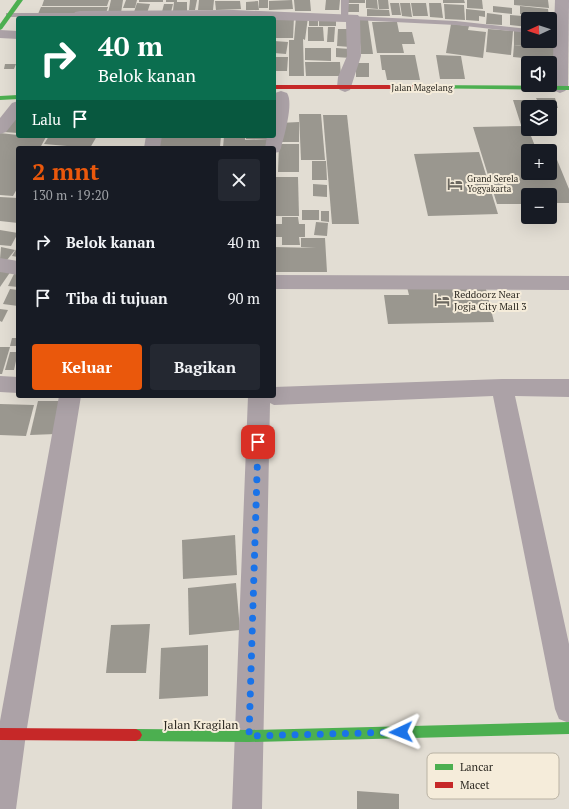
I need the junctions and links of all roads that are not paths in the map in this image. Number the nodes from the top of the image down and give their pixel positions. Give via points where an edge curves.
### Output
1 (20, 0) edge
2 (345, 0) edge
3 (562, 0) edge
4 (9, 16) junction
5 (16, 16) edge
6 (276, 16) edge
7 (349, 17) junction
8 (0, 28) edge
9 (521, 30) edge
10 (0, 34) edge
11 (16, 35) edge
12 (345, 87) junction
13 (564, 88) edge
14 (0, 89) edge
15 (16, 89) edge
16 (279, 94) edge
17 (0, 98) edge
18 (16, 98) edge
19 (16, 109) edge
20 (0, 129) edge
21 (276, 134) edge
22 (0, 265) edge
23 (16, 268) edge
24 (276, 282) edge
25 (569, 283) edge
26 (502, 387) junction
27 (569, 388) edge
28 (276, 396) edge
29 (70, 398) edge
30 (257, 398) edge
31 (569, 709) edge
32 (569, 728) edge
33 (6, 734) edge
34 (249, 736) junction
35 (1, 809) edge
36 (247, 809) edge

1 - 4 street
2 - 7 lane
3 - 13 street via 558,34
4 - 5 lane
4 - 8 street
6 - 7 street
7 - 9 lane via 456,23
7 - 12 street via 354,56
10 - 11 street
12 - 13 street, Jalan Magelang
12 - 16 street, Jalan Magelang
14 - 15 street
16 - 21 street via 280,115
17 - 18 street
19 - 20 street
22 - 23 street
24 - 25 street
26 - 27 street
26 - 28 street
26 - 31 street
29 - 33 street
30 - 34 street
32 - 34 street, Jalan Kragilan
33 - 34 street, Jalan Kragilan
33 - 35 street
34 - 36 street

